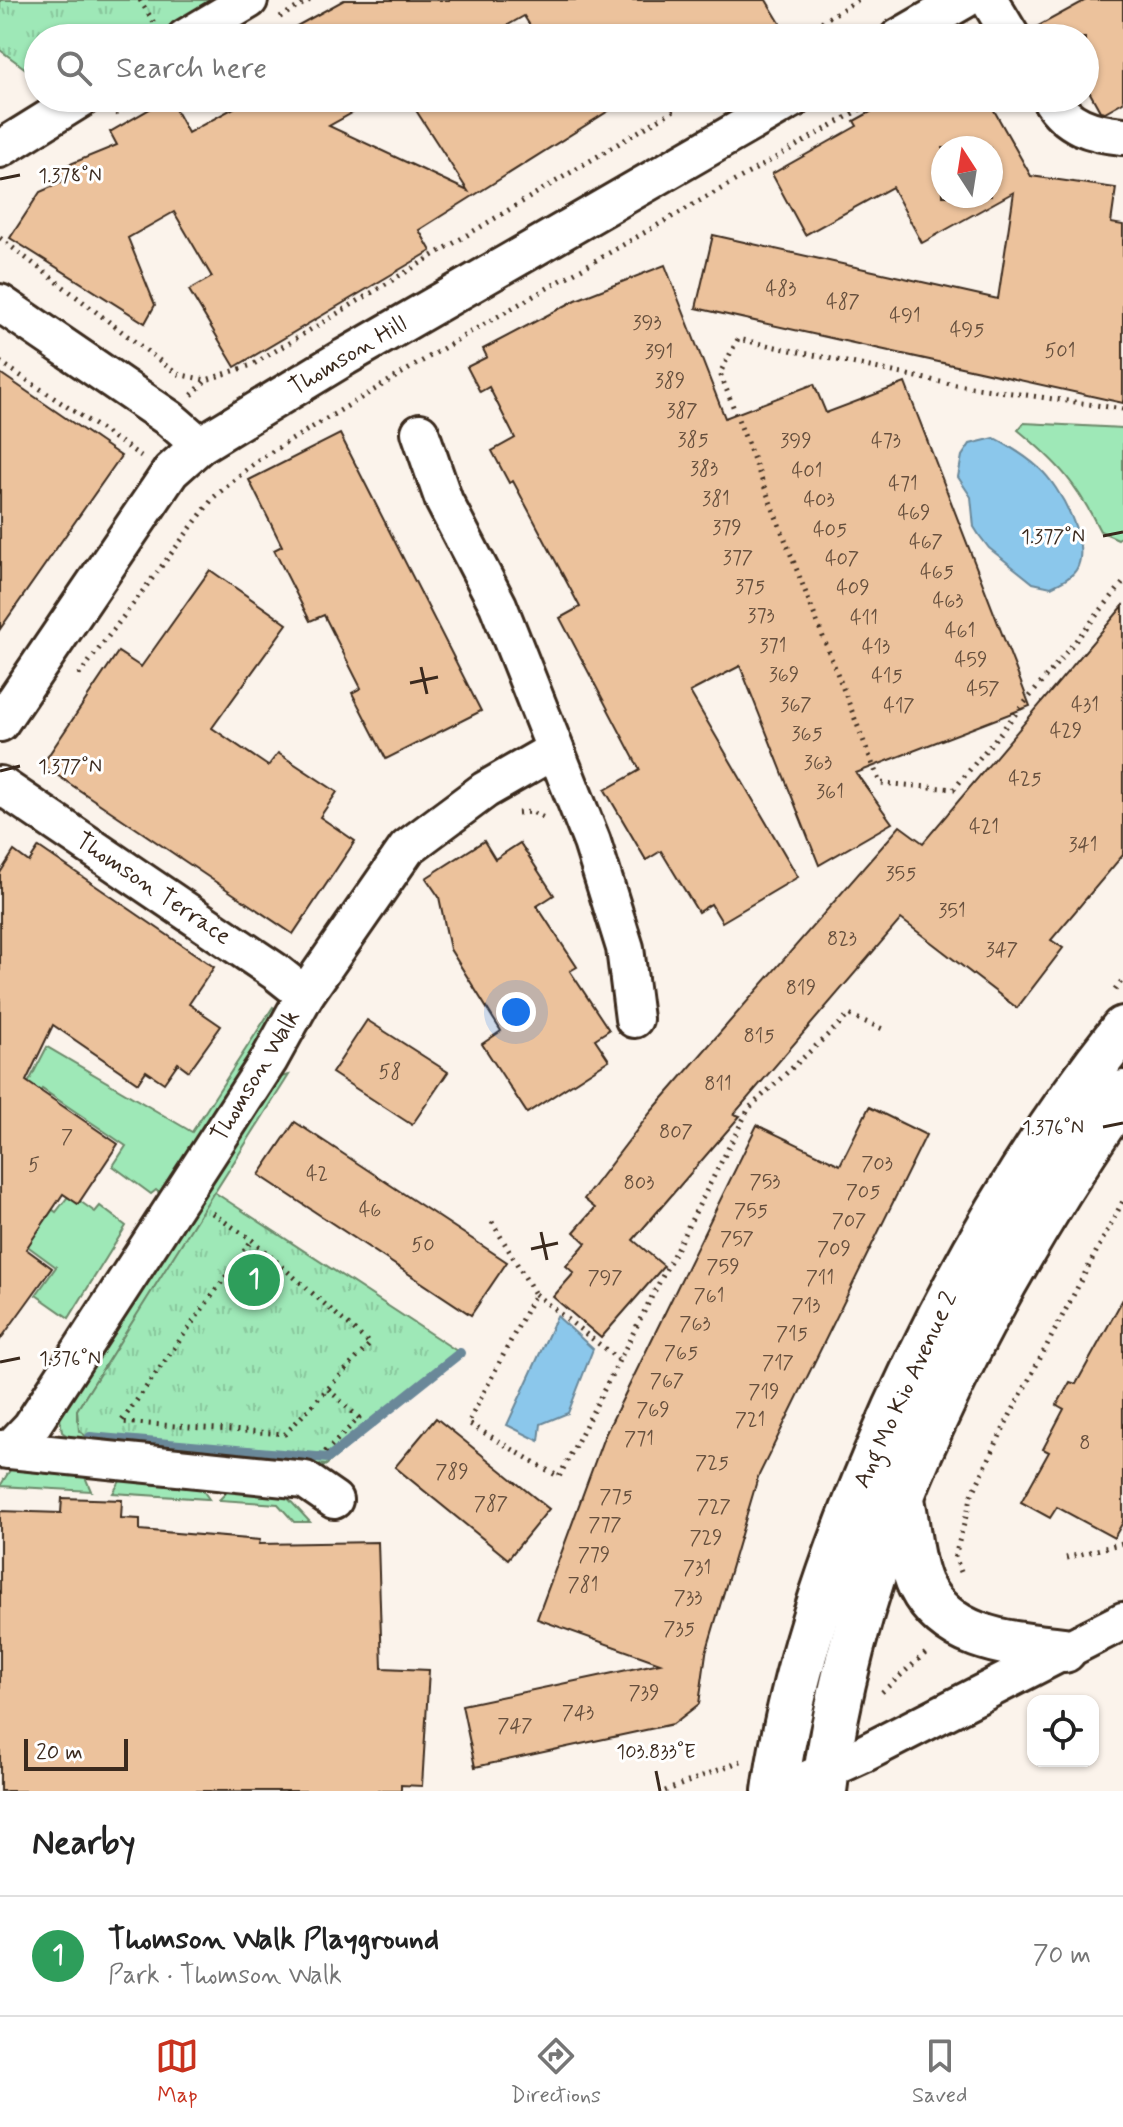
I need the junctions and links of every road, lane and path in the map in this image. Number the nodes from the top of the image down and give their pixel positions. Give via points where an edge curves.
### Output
1 (140, 0) edge
2 (249, 0) edge
3 (858, 0) edge
4 (964, 0) edge
5 (989, 0) edge
6 (162, 24) edge
7 (190, 24) edge
8 (818, 24) edge
9 (922, 24) edge
10 (1004, 24) edge
11 (59, 112) edge
12 (671, 112) edge
13 (770, 112) edge
14 (1058, 112) edge
15 (1123, 136) edge
16 (0, 149) edge
17 (0, 238) edge
18 (0, 303) edge
19 (0, 362) edge
20 (1123, 409) edge
21 (420, 432) dead end
22 (200, 445) junction
23 (141, 456) dead end
24 (1123, 583) edge
25 (0, 723) edge
26 (553, 751) junction
27 (0, 785) edge
28 (505, 816) dead end
29 (551, 822) dead end
30 (305, 995) junction
31 (634, 1019) dead end
32 (883, 1029) dead end
33 (1123, 1029) edge
34 (1123, 1093) edge
35 (1123, 1201) edge
36 (204, 1208) dead end
37 (492, 1222) dead end
38 (252, 1240) junction
39 (535, 1294) junction
40 (618, 1359) junction
41 (328, 1389) junction
42 (325, 1449) dead end
43 (5, 1450) edge
44 (902, 1498) junction
45 (334, 1500) dead end
46 (1123, 1543) edge
47 (1066, 1558) dead end
48 (964, 1578) dead end
49 (1123, 1621) edge
50 (1064, 1650) junction
51 (743, 1760) dead end
52 (825, 1781) edge
53 (665, 1791) edge
54 (775, 1791) edge
55 (782, 1791) edge

1 - 6 path
2 - 7 street
3 - 8 path
4 - 9 street
5 - 10 street
11 - 16 street
12 - 17 path via 252,365 206,380 177,374
13 - 22 street, Thomson Hill
14 - 15 street via 1093,133
18 - 22 street
19 - 23 path
20 - 24 path via 950,384 738,339 720,373 880,783 954,789
21 - 26 street via 444,501 498,605
22 - 25 street, Thomson Hill via 171,471
26 - 30 street, Thomson Walk via 485,790 407,848
26 - 31 street via 592,842 625,948
27 - 30 street, Thomson Terrace
28 - 29 path via 532,812
30 - 43 street, Thomson Walk via 269,1060 31,1427
32 - 40 path via 849,1015 749,1108
33 - 54 main road, Ang Mo Kio Avenue 2 via 1023,1165 970,1254 911,1371 857,1498 812,1625
34 - 44 main road, Ang Mo Kio Avenue 2 via 1058,1188 1007,1280 918,1455
35 - 48 path via 972,1495 955,1556
36 - 38 path
37 - 39 path
38 - 41 path via 370,1344
38 - 41 path via 121,1422 285,1434
39 - 40 path
39 - 40 path via 468,1423 559,1477
41 - 42 path via 359,1418
43 - 45 street, Thomson Walk via 305,1480
44 - 50 main road via 920,1584 955,1626 996,1642
44 - 52 main road, Ang Mo Kio Avenue 2 via 852,1649
46 - 47 path
49 - 50 street
50 - 52 street
51 - 53 path
52 - 55 street

